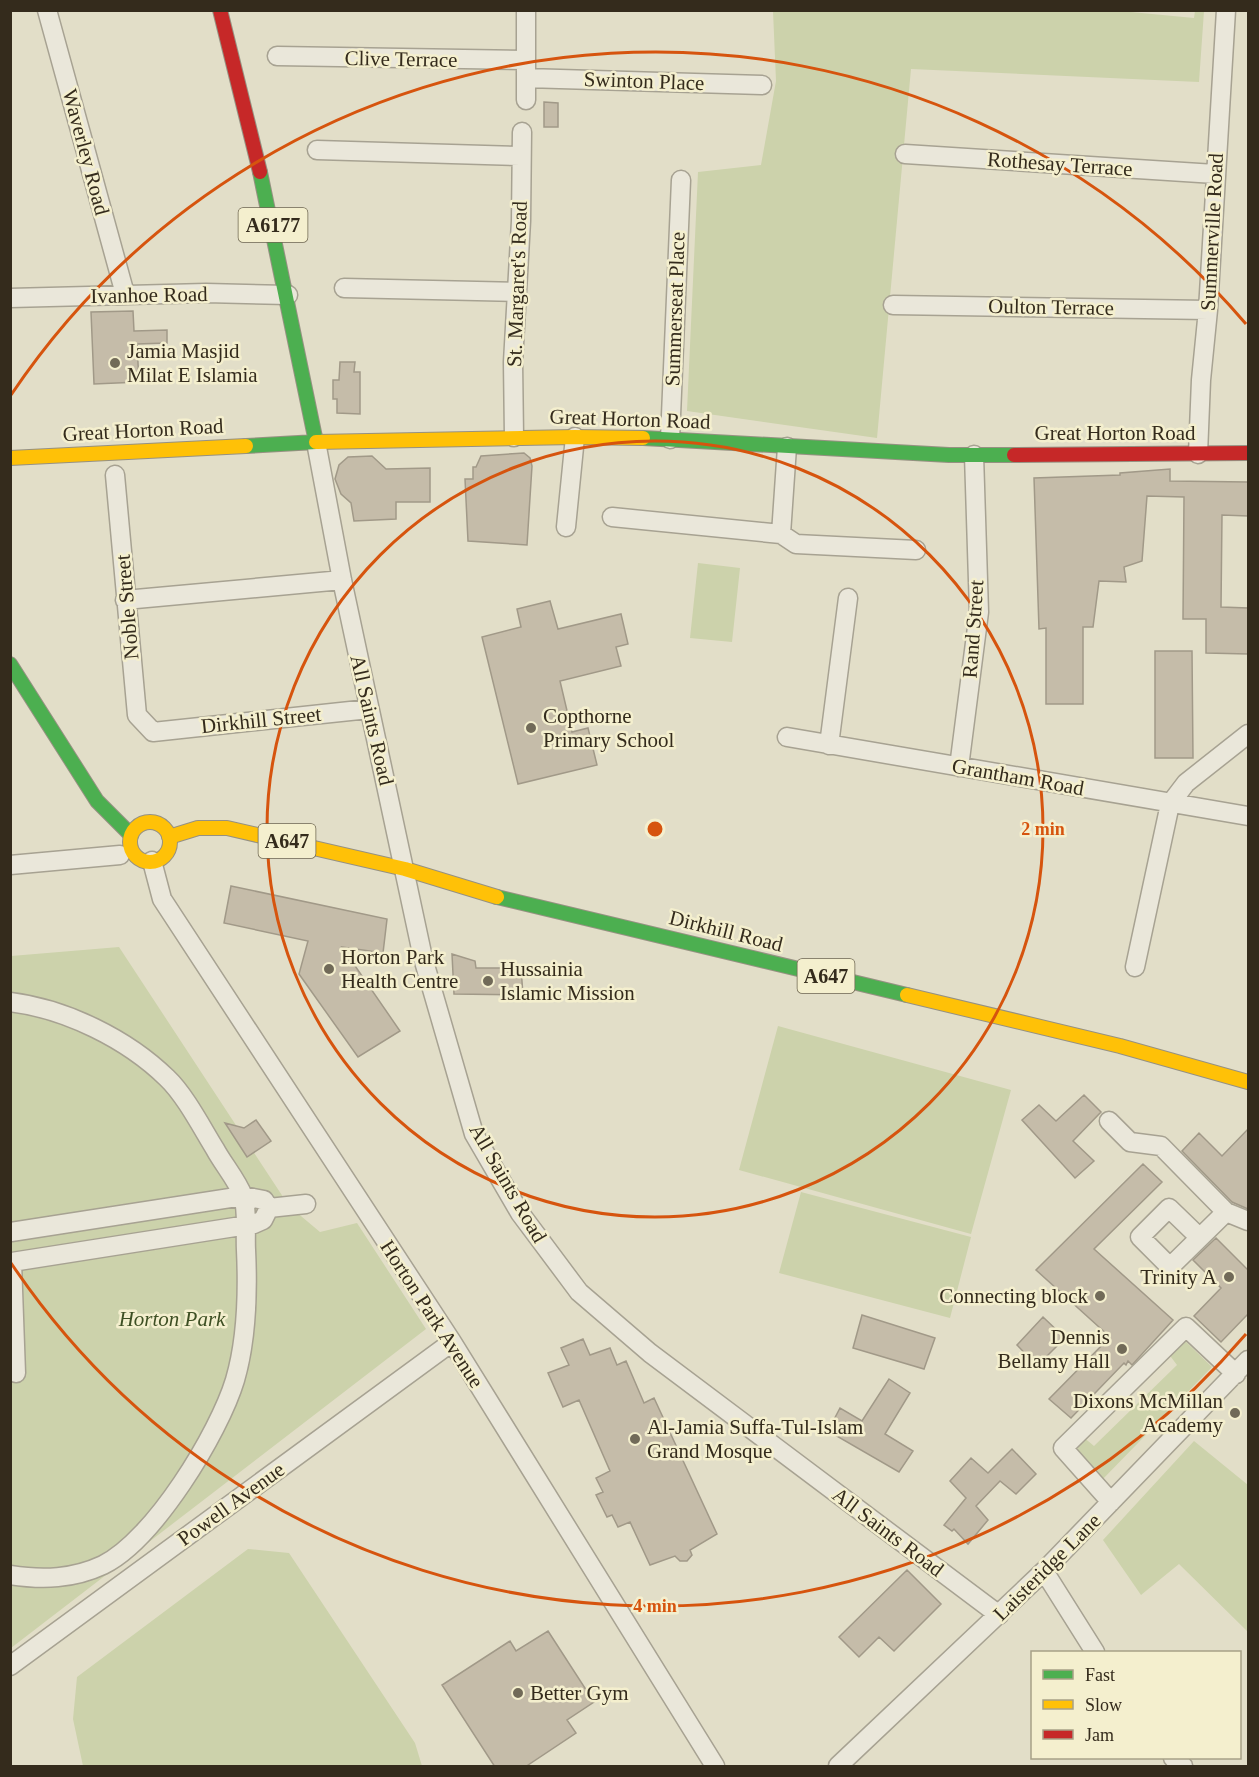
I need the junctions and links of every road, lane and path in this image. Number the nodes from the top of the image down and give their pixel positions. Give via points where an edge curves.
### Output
1 (47, 10) edge
2 (220, 10) edge
3 (526, 10) edge
4 (1226, 10) edge
5 (277, 56) dead end
6 (526, 69) junction
7 (762, 85) dead end
8 (526, 99) dead end
9 (522, 132) dead end
10 (317, 150) dead end
11 (905, 154) dead end
12 (520, 156) junction
13 (1215, 174) junction
14 (681, 180) dead end
15 (344, 288) dead end
16 (517, 292) junction
17 (125, 294) junction
18 (288, 295) junction
19 (10, 298) edge
20 (893, 305) dead end
21 (1208, 310) junction
22 (514, 437) junction
23 (575, 437) junction
24 (670, 439) junction
25 (316, 442) junction
26 (787, 447) junction
27 (1248, 453) edge
28 (1198, 454) junction
29 (974, 455) junction
30 (10, 458) edge
31 (115, 475) dead end
32 (612, 517) dead end
33 (566, 527) dead end
34 (781, 534) junction
35 (916, 550) dead end
36 (342, 580) junction
37 (848, 598) dead end
38 (125, 600) junction
39 (10, 664) edge
40 (369, 709) junction
41 (153, 732) joint
42 (1248, 734) edge
43 (787, 737) dead end
44 (828, 745) junction
45 (75, 764) junction
46 (959, 767) junction
47 (116, 800) dead end
48 (1170, 804) junction
49 (132, 813) dead end
50 (1248, 816) edge
51 (151, 821) junction
52 (169, 837) junction
53 (134, 851) junction
54 (10, 865) edge
55 (405, 868) junction
56 (1135, 967) dead end
57 (10, 1002) edge
58 (1248, 1082) edge
59 (1109, 1120) dead end
60 (243, 1196) junction
61 (306, 1204) dead end
62 (166, 1208) junction
63 (268, 1208) junction
64 (1226, 1212) junction
65 (88, 1220) junction
66 (1248, 1221) edge
67 (245, 1225) junction
68 (11, 1232) edge
69 (1199, 1237) junction
70 (164, 1238) junction
71 (88, 1249) junction
72 (11, 1262) edge
73 (452, 1342) junction
74 (1248, 1360) edge
75 (16, 1373) dead end
76 (1236, 1374) junction
77 (1111, 1502) junction
78 (1044, 1571) junction
79 (10, 1575) edge
80 (999, 1615) junction
81 (1094, 1651) edge
82 (10, 1666) edge
83 (715, 1767) edge
84 (838, 1767) edge

1 - 17 street, Waverley Road
2 - 18 main road, A6177
3 - 6 street
4 - 13 street, Summerville Road
5 - 6 street, Clive Terrace
6 - 7 street, Swinton Place
6 - 8 street
9 - 12 street, St. Margaret's Road
10 - 12 street
11 - 13 street, Rothesay Terrace
12 - 16 street, St. Margaret's Road
13 - 21 street, Summerville Road
14 - 24 street, Summerseat Place
15 - 16 street
16 - 22 street, St. Margaret's Road
17 - 18 street, Ivanhoe Road
17 - 19 street, Ivanhoe Road
18 - 25 main road, A6177
20 - 21 street, Oulton Terrace
21 - 28 street, Summerville Road
22 - 23 main road, Great Horton Road
22 - 25 main road, Great Horton Road
23 - 24 main road, Great Horton Road
23 - 33 street
24 - 26 main road, Great Horton Road
25 - 30 main road, Great Horton Road
25 - 36 street, All Saints Road
26 - 29 main road, Great Horton Road
26 - 34 street
27 - 28 main road, Great Horton Road
28 - 29 main road, Great Horton Road
29 - 46 street, Rand Street via 979,612
31 - 38 street, Noble Street
32 - 34 street
34 - 35 street via 796,544
36 - 38 street
36 - 40 street, All Saints Road
37 - 44 street
38 - 41 street, Noble Street via 138,714
39 - 45 main road, Horton Park Avenue
40 - 41 street, Dirkhill Street
40 - 55 street, All Saints Road
42 - 48 street via 1186,783
43 - 44 street, Grantham Road
44 - 46 street, Grantham Road
45 - 47 main road, Horton Park Avenue
45 - 53 main road, Horton Park Avenue
46 - 48 street, Grantham Road
48 - 50 street, Grantham Road
48 - 56 street
49 - 51 main road
51 - 52 main road via 163,826
51 - 53 main road via 138,825
52 - 53 main road via 164,856
52 - 55 main road, A647 via 207,826 227,828
53 - 54 street
53 - 73 street, Horton Park Avenue
55 - 58 main road, Dirkhill Road / A647 via 498,897 1120,1046
55 - 80 street, All Saints Road via 426,969 474,1134 520,1213 579,1293 650,1353
57 - 60 street via 83,1023 125,1045 168,1078
59 - 64 street via 1130,1142 1161,1146
60 - 62 street
60 - 63 street via 264,1200
60 - 67 street
61 - 63 street
62 - 65 street
62 - 70 street
63 - 67 street via 263,1220
64 - 66 street
64 - 69 street
65 - 68 street
65 - 71 street
67 - 70 street
67 - 79 street via 248,1280 236,1377 206,1445 177,1489 139,1536 105,1564 67,1578
68 - 72 street via 19,1233 27,1245 22,1258
69 - 69 street via 1186,1263 1170,1267 1140,1237 1169,1208
70 - 71 street
71 - 72 street
72 - 75 street
73 - 82 street, Powell Avenue
73 - 83 street, Horton Park Avenue
74 - 76 street, Laisteridge Lane
76 - 77 street, Laisteridge Lane
76 - 77 street via 1186,1327 1063,1448
77 - 78 street, Laisteridge Lane
78 - 80 street, Laisteridge Lane
78 - 81 street
80 - 84 street, Laisteridge Lane

